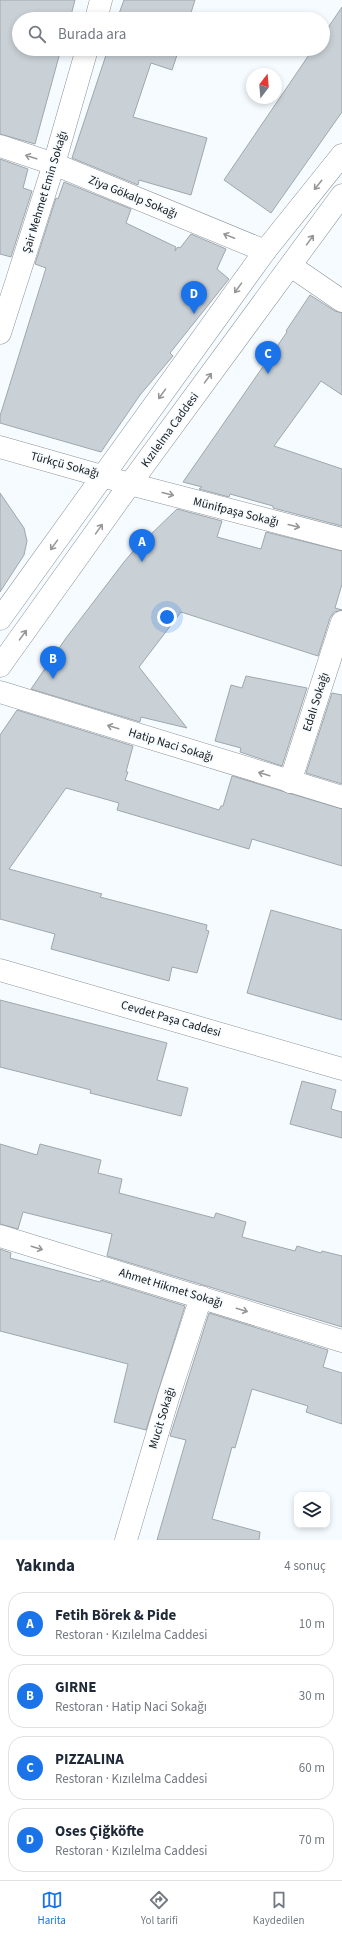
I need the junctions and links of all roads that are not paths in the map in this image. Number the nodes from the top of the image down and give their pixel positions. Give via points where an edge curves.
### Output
1 (101, 0) edge
2 (98, 12) edge
3 (85, 56) edge
4 (0, 146) edge
5 (342, 155) edge
6 (54, 164) junction
7 (342, 195) edge
8 (266, 250) junction
9 (290, 266) junction
10 (342, 301) edge
11 (0, 333) edge
12 (0, 447) edge
13 (103, 476) junction
14 (130, 484) junction
15 (342, 539) edge
16 (0, 619) edge
17 (342, 622) edge
18 (0, 666) edge
19 (0, 692) edge
20 (290, 782) junction
21 (342, 797) edge
22 (0, 970) edge
23 (342, 1069) edge
24 (0, 1236) edge
25 (201, 1297) junction
26 (342, 1341) edge
27 (126, 1540) edge

1 - 2 street
3 - 6 street, Şair Mehmet Emin Sokağı
6 -> 4 street, Ziya Gökalp Sokağı
5 -> 8 street
8 -> 6 street, Ziya Gökalp Sokağı
6 - 11 street, Şair Mehmet Emin Sokağı
9 -> 7 street, Kızılelma Caddesi
8 - 9 street, Ziya Gökalp Sokağı
8 -> 13 street
9 - 10 street, Ziya Gökalp Sokağı
14 -> 9 street, Kızılelma Caddesi
12 - 13 street, Türkçü Sokağı
13 - 14 street, Türkçü Sokağı
13 -> 16 street
14 -> 15 street, Münifpaşa Sokağı
18 -> 14 street, Kızılelma Caddesi
17 - 20 street, Edalı Sokağı
20 -> 19 street, Hatip Naci Sokağı
20 - 21 street, Hatip Naci Sokağı
22 - 23 street, Cevdet Paşa Caddesi
24 -> 25 street, Ahmet Hikmet Sokağı
25 -> 26 street, Ahmet Hikmet Sokağı
25 - 27 street, Mucit Sokağı

